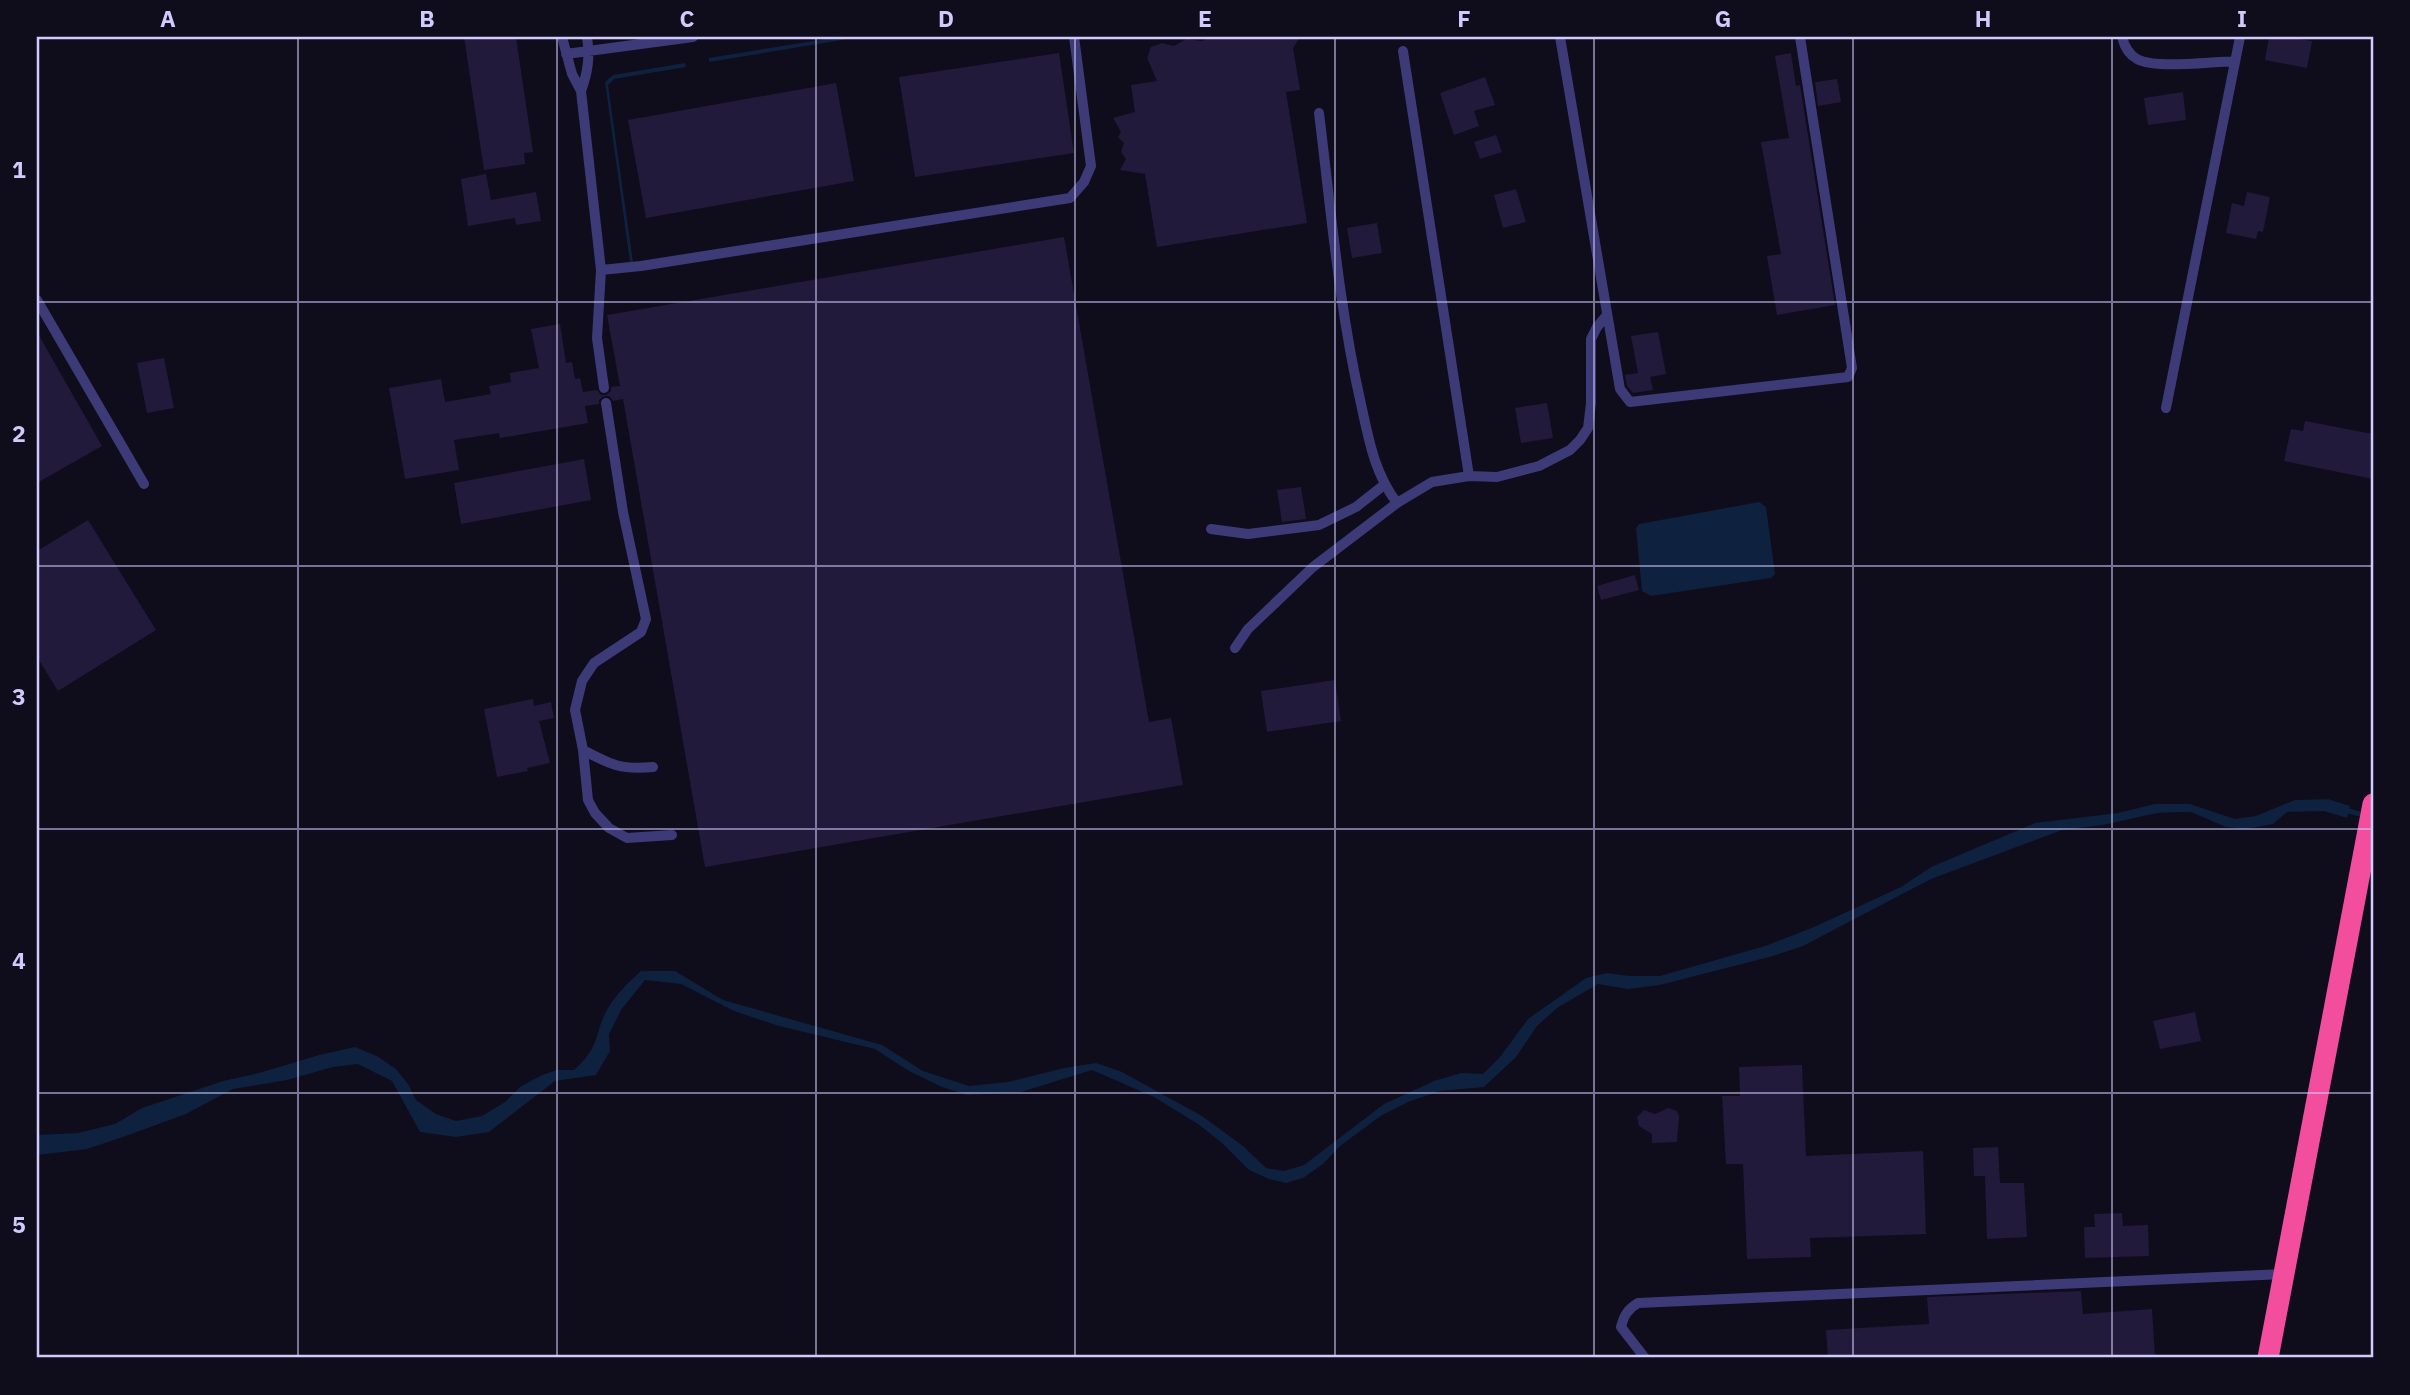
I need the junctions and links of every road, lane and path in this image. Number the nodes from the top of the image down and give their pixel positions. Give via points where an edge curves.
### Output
1 (562, 37) edge
2 (587, 37) edge
3 (693, 37) edge
4 (1073, 37) edge
5 (1560, 37) edge
6 (1800, 37) edge
7 (2122, 37) edge
8 (2240, 37) edge
9 (1403, 51) dead end
10 (589, 52) junction
11 (566, 54) junction
12 (2235, 61) junction
13 (581, 91) junction
14 (1319, 113) dead end
15 (601, 270) junction
16 (37, 300) edge
17 (1607, 315) junction
18 (604, 388) dead end
19 (606, 402) dead end
20 (2166, 408) dead end
21 (1469, 476) junction
22 (144, 484) dead end
23 (1384, 485) junction
24 (1397, 503) junction
25 (1211, 528) dead end
26 (1235, 648) dead end
27 (583, 750) junction
28 (653, 767) dead end
29 (2373, 804) edge
30 (672, 835) dead end
31 (2284, 1273) junction
32 (1644, 1358) edge
33 (2268, 1358) edge

1 - 11 lane
2 - 10 lane
3 - 10 lane
4 - 15 lane via 1091,166 1070,198
5 - 17 lane
6 - 17 lane via 1853,360 1848,377 1630,402 1620,389
7 - 12 lane via 2138,60 2160,64
8 - 12 lane
9 - 21 lane
10 - 11 lane
10 - 13 lane
11 - 13 lane
12 - 20 lane
13 - 15 lane
14 - 23 lane via 1349,350
15 - 18 lane via 597,338
16 - 22 lane
17 - 21 lane via 1591,339 1591,403 1588,428 1580,440 1539,466 1497,477
19 - 27 lane via 646,619 641,632 594,663 582,681 575,710
21 - 24 lane via 1432,482
23 - 24 lane
23 - 25 lane via 1356,507 1318,525 1248,534
24 - 26 lane via 1313,567 1248,629
27 - 28 lane via 615,766
27 - 30 lane via 588,800 609,828 627,838
29 - 31 highway
31 - 32 lane via 1638,1303 1629,1308 1621,1326
31 - 33 highway

